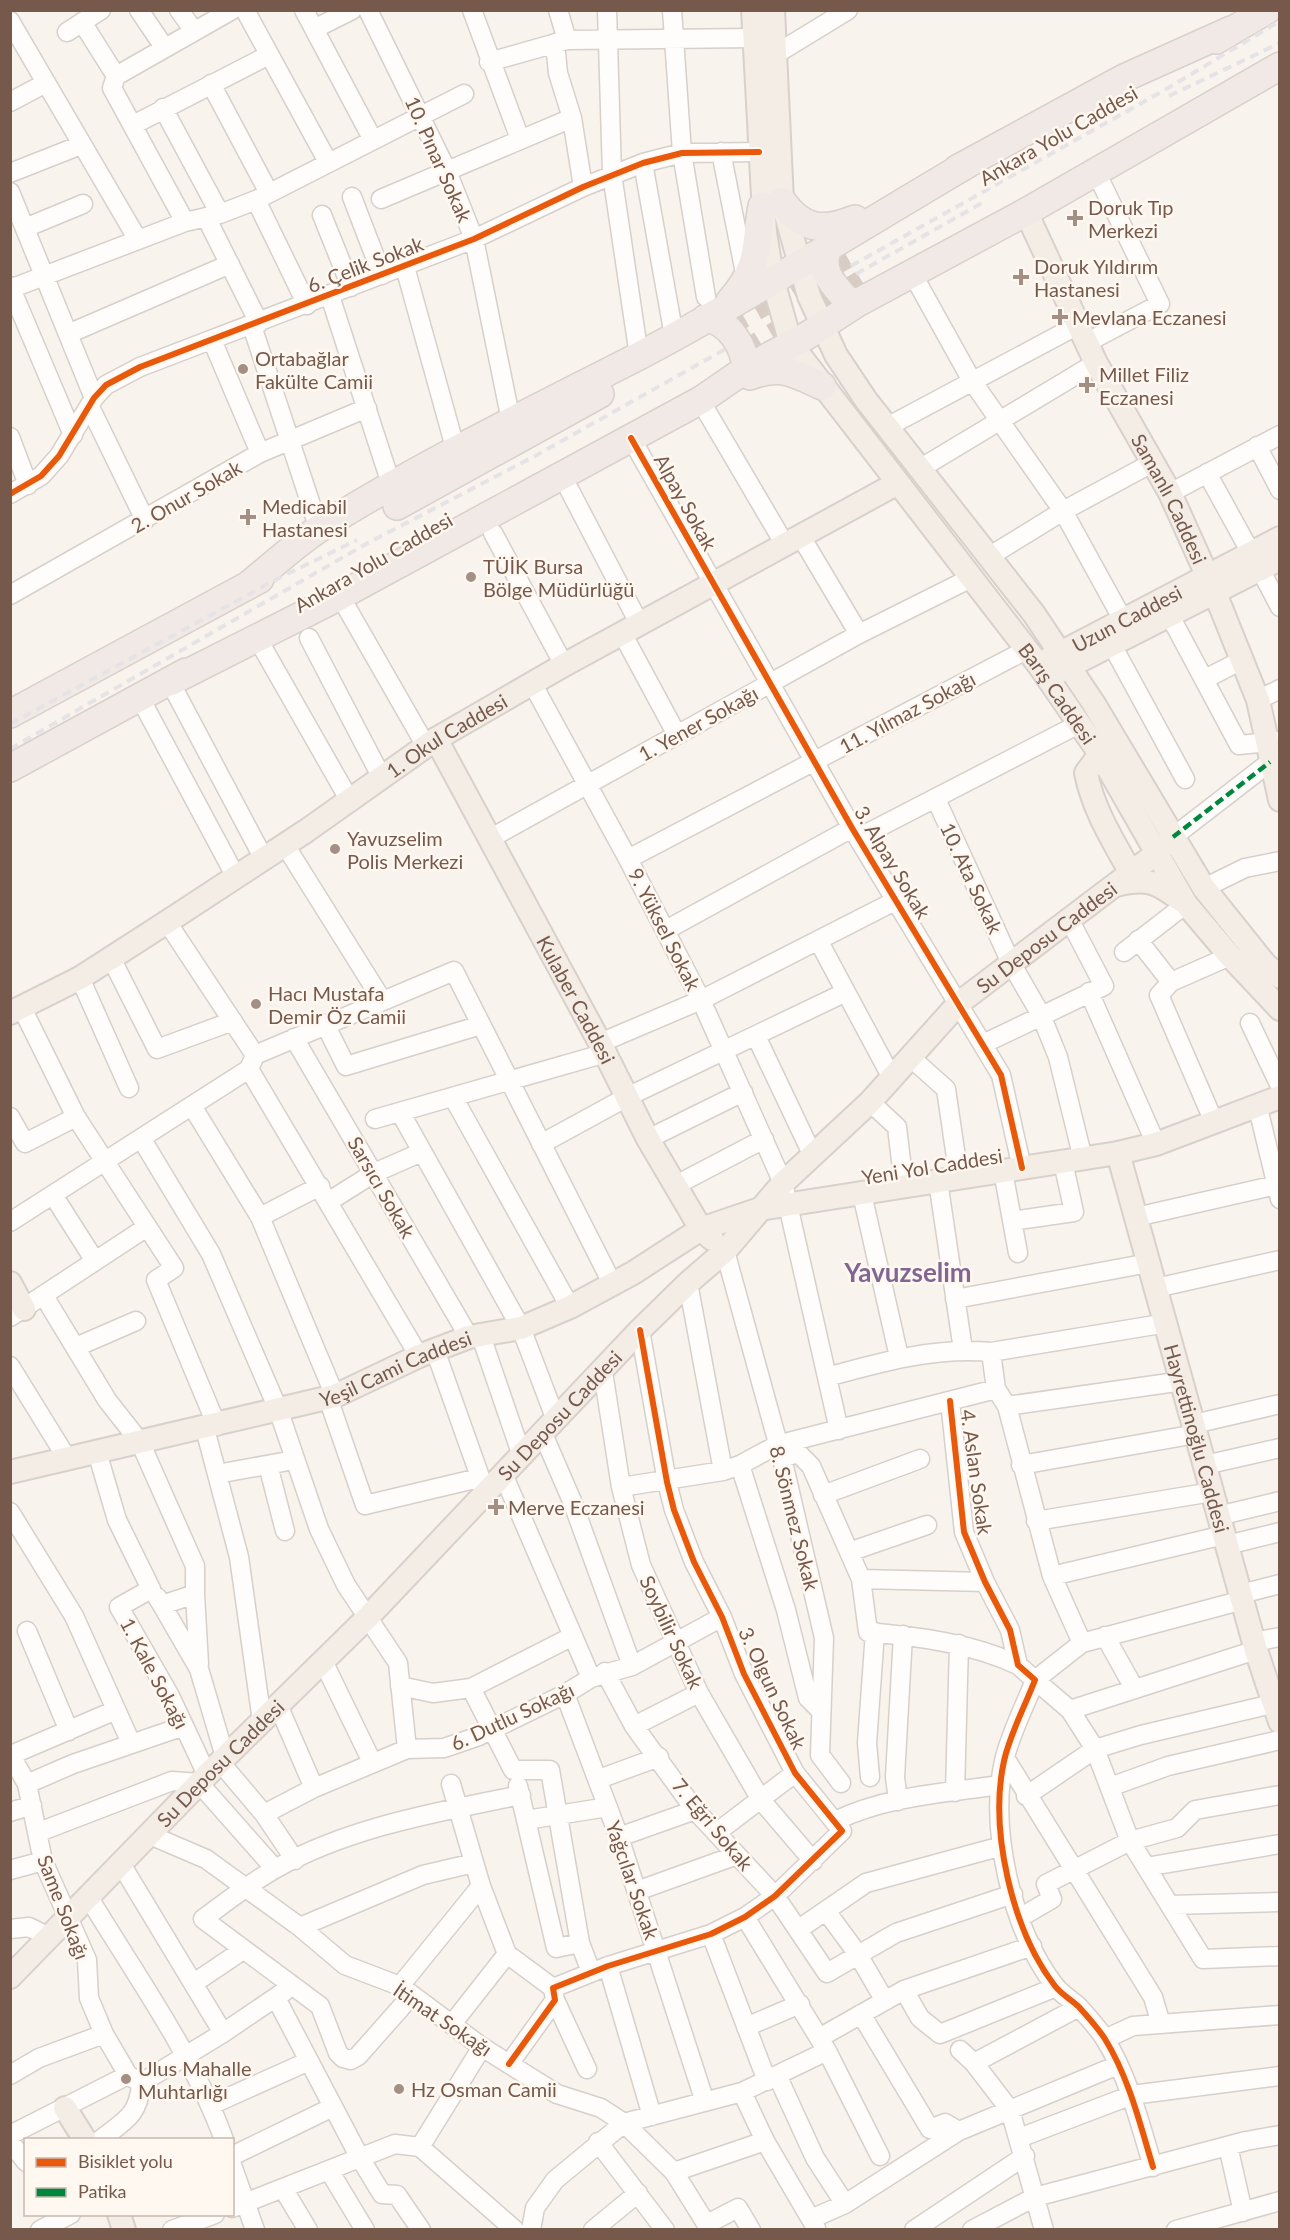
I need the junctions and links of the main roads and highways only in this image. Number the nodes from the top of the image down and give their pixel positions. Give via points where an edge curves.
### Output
1 (753, 10) edge
2 (773, 10) edge
3 (1267, 10) edge
4 (1231, 30) junction
5 (1280, 57) edge
6 (1280, 66) edge
7 (971, 162) junction
8 (772, 203) junction
9 (1026, 212) junction
10 (837, 250) junction
11 (800, 264) junction
12 (773, 281) junction
13 (861, 292) junction
14 (714, 313) junction
15 (822, 326) junction
16 (791, 344) junction
17 (742, 364) junction
18 (822, 386) junction
19 (704, 406) junction
20 (896, 484) junction
21 (1280, 538) edge
22 (1264, 560) edge
23 (1211, 585) junction
24 (246, 587) junction
25 (1034, 614) junction
26 (1103, 643) junction
27 (1065, 659) junction
28 (1037, 664) junction
29 (170, 682) junction
30 (1094, 704) junction
31 (10, 714) edge
32 (431, 743) junction
33 (1272, 749) edge
34 (1100, 754) junction
35 (10, 768) edge
36 (1280, 800) edge
37 (1173, 837) junction
38 (1157, 853) junction
39 (1131, 873) junction
40 (1112, 887) junction
41 (1186, 904) junction
42 (1275, 972) edge
43 (1280, 1009) edge
44 (16, 1011) edge
45 (1280, 1097) edge
46 (1118, 1153) junction
47 (786, 1194) junction
48 (760, 1209) junction
49 (701, 1229) junction
50 (725, 1251) junction
51 (10, 1283) edge
52 (17, 1313) edge
53 (10, 1472) edge
54 (1275, 1704) edge
55 (10, 1977) edge
56 (65, 2108) road end
57 (84, 2138) edge

1 - 8 main road via 759,152
2 - 8 main road via 776,54
3 - 4 highway, Ankara Yolu Caddesi
4 - 7 highway via 1124,78
4 - 10 highway, Ankara Yolu Caddesi via 1134,92
5 - 13 highway, Ankara Yolu Caddesi via 1240,75
6 - 9 highway
7 - 8 highway via 838,225 821,227 795,219
7 - 10 highway
8 - 11 main road, Barış Caddesi
8 - 12 main road
8 - 14 highway via 748,279
9 - 13 highway via 912,273
9 - 23 main road, Samanlı Caddesi via 1087,344 1170,493
10 - 11 highway
10 - 13 highway via 823,258 826,272 848,301
11 - 12 highway
11 - 15 main road, Barış Caddesi
12 - 14 highway
12 - 16 main road
13 - 15 highway
14 - 17 highway via 743,351
14 - 24 highway, Ankara Yolu Caddesi
14 - 24 highway via 319,529
15 - 16 highway
15 - 25 main road, Barış Caddesi via 846,371 887,427
16 - 17 highway
16 - 18 main road, Barış Caddesi
17 - 19 highway
17 - 29 highway, Ankara Yolu Caddesi via 363,566
18 - 19 highway via 785,370 770,368
18 - 20 main road, Barış Caddesi
19 - 29 highway via 631,438 340,596
20 - 28 main road, Barış Caddesi
20 - 32 main road, 1. Okul Caddesi via 564,664
21 - 22 main road, Uzun Caddesi
22 - 23 main road, Uzun Caddesi
23 - 26 main road, Uzun Caddesi via 1170,616
23 - 26 main road, Uzun Caddesi via 1123,620
23 - 33 main road, Samanlı Caddesi via 1258,700
24 - 31 highway, Ankara Yolu Caddesi
25 - 26 main road via 1058,634
25 - 27 main road, Barış Caddesi
26 - 27 main road, Uzun Caddesi
26 - 30 main road via 1088,674
27 - 28 main road, Uzun Caddesi
27 - 30 main road, Barış Caddesi
28 - 34 main road, Barış Caddesi
29 - 35 highway, Ankara Yolu Caddesi
30 - 37 main road, Barış Caddesi
32 - 44 main road, 1. Okul Caddesi via 167,922 80,978
32 - 49 main road, Kulaber Caddesi via 491,838 648,1139
33 - 36 main road, Samanlı Caddesi
34 - 38 main road, Barış Caddesi
34 - 39 main road via 1088,767 1088,785
37 - 38 main road, Su Deposu Caddesi
37 - 42 main road, Barış Caddesi via 1204,888
38 - 39 main road, Su Deposu Caddesi
38 - 41 main road, Barış Caddesi
39 - 40 main road, Su Deposu Caddesi
40 - 41 main road via 1141,880 1152,882
40 - 47 main road, Su Deposu Caddesi via 959,1003 870,1102 813,1156
41 - 43 main road, Barış Caddesi
45 - 46 main road, Yeni Yol Caddesi via 1156,1144
46 - 47 main road, Yeni Yol Caddesi via 862,1194
46 - 54 main road, Hayrettinoğlu Caddesi via 1255,1646
47 - 48 main road, Su Deposu Caddesi
48 - 49 main road, Yeşil Cami Caddesi
48 - 50 main road, Su Deposu Caddesi
49 - 50 main road, Kulaber Caddesi
49 - 53 main road, Yeşil Cami Caddesi via 613,1285 570,1307 520,1328 475,1336 427,1353 331,1397
50 - 55 main road, Su Deposu Caddesi via 640,1330 522,1456 503,1474 483,1485 368,1617
51 - 52 main road
56 - 57 main road

